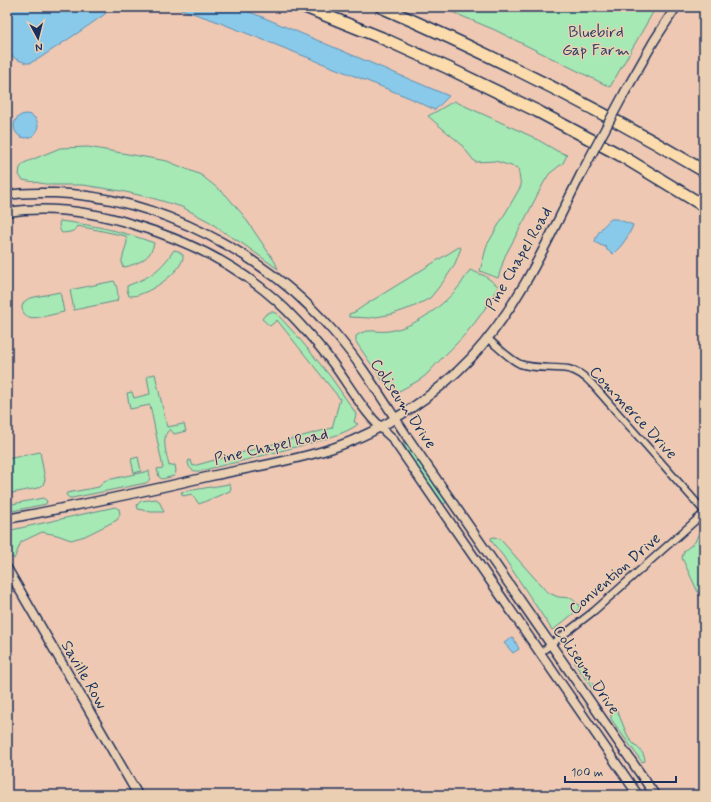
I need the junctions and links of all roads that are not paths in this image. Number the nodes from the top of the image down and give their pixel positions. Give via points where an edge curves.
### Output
1 (381, 7) edge
2 (676, 7) edge
3 (306, 8) edge
4 (704, 171) edge
5 (7, 195) edge
6 (704, 206) edge
7 (7, 212) edge
8 (487, 338) junction
9 (395, 418) junction
10 (380, 426) junction
11 (704, 512) edge
12 (7, 519) edge
13 (7, 568) edge
14 (551, 645) junction
15 (540, 653) junction
16 (138, 795) edge
17 (638, 795) edge
18 (655, 795) edge

1 - 4 highway via 550,85
2 - 8 street, Pine Chapel Road, bridge via 625,92 527,279
3 - 6 highway via 388,41 537,111 620,155
5 - 9 street, Coliseum Drive via 41,193 99,198 149,211 219,240 280,281 333,330
7 - 10 street, Coliseum Drive via 56,210 107,217 171,236 220,260 257,284 288,311 333,364 366,411
8 - 9 street, Pine Chapel Road via 447,381
8 - 11 street, Commerce Drive via 519,363 574,370 585,377
9 - 10 street, Pine Chapel Road
9 - 14 street, Coliseum Drive
10 - 12 street, Pine Chapel Road via 343,444 293,458
10 - 15 street, Coliseum Drive via 392,438
11 - 14 street, Convention Drive via 594,611
13 - 16 street, Saville Row
14 - 15 street, Convention Drive
14 - 18 street, Coliseum Drive
15 - 17 street, Coliseum Drive

